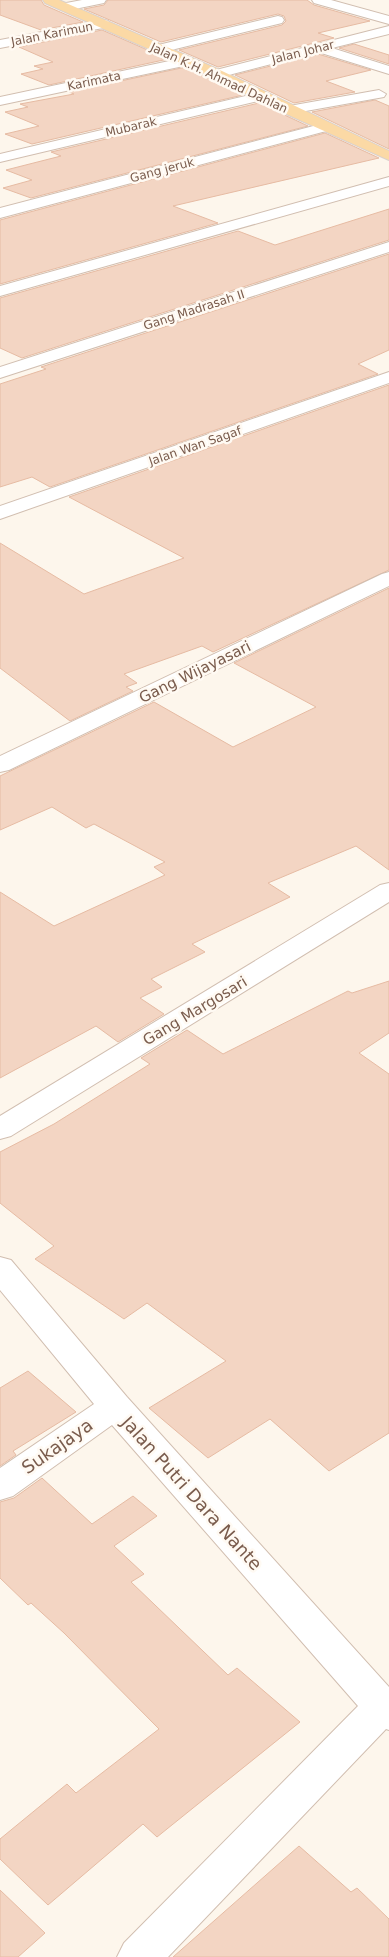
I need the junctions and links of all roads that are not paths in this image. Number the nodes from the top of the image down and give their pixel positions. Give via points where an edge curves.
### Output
1 (49, 0) edge
2 (100, 0) edge
3 (318, 0) edge
4 (65, 7) junction
5 (278, 20) dead end
6 (389, 20) edge
7 (104, 24) junction
8 (389, 30) edge
9 (0, 44) edge
10 (318, 48) junction
11 (159, 49) junction
12 (188, 61) junction
13 (389, 70) edge
14 (217, 74) junction
15 (379, 94) dead end
16 (262, 96) junction
17 (0, 101) edge
18 (288, 110) junction
19 (325, 127) junction
20 (389, 156) edge
21 (0, 158) edge
22 (389, 182) edge
23 (0, 213) edge
24 (389, 248) edge
25 (0, 291) edge
26 (0, 373) edge
27 (389, 377) edge
28 (3, 509) edge
29 (389, 578) edge
30 (0, 765) edge
31 (389, 891) edge
32 (0, 1129) edge
33 (0, 1268) edge
34 (115, 1406) junction
35 (0, 1486) edge
36 (386, 1710) edge
37 (139, 1957) edge

1 - 4 main road, Jalan K.H. Ahmad Dahlan
2 - 4 street
3 - 6 street
4 - 7 main road, Jalan K.H. Ahmad Dahlan
5 - 11 street
7 - 9 street, Jalan Karimun
7 - 11 main road, Jalan K.H. Ahmad Dahlan
8 - 10 street, Jalan Johar
10 - 13 street
10 - 14 street, Jalan Johar
11 - 12 main road, Jalan K.H. Ahmad Dahlan
12 - 14 main road, Jalan K.H. Ahmad Dahlan
12 - 17 street, Karimata
14 - 16 main road, Jalan K.H. Ahmad Dahlan
15 - 18 street
16 - 18 main road, Jalan K.H. Ahmad Dahlan
16 - 21 street, Mubarak
18 - 19 main road, Jalan K.H. Ahmad Dahlan
19 - 20 main road, Jalan K.H. Ahmad Dahlan
19 - 23 street, Gang jeruk
22 - 25 street
24 - 26 street, Gang Madrasah II
27 - 28 street, Jalan Wan Sagaf
29 - 30 street, Gang Wijayasari
31 - 32 street, Gang Margosari
33 - 34 street, Jalan Putri Dara Nante
34 - 35 street, Sukajaya
34 - 36 street, Jalan Putri Dara Nante
36 - 37 street

